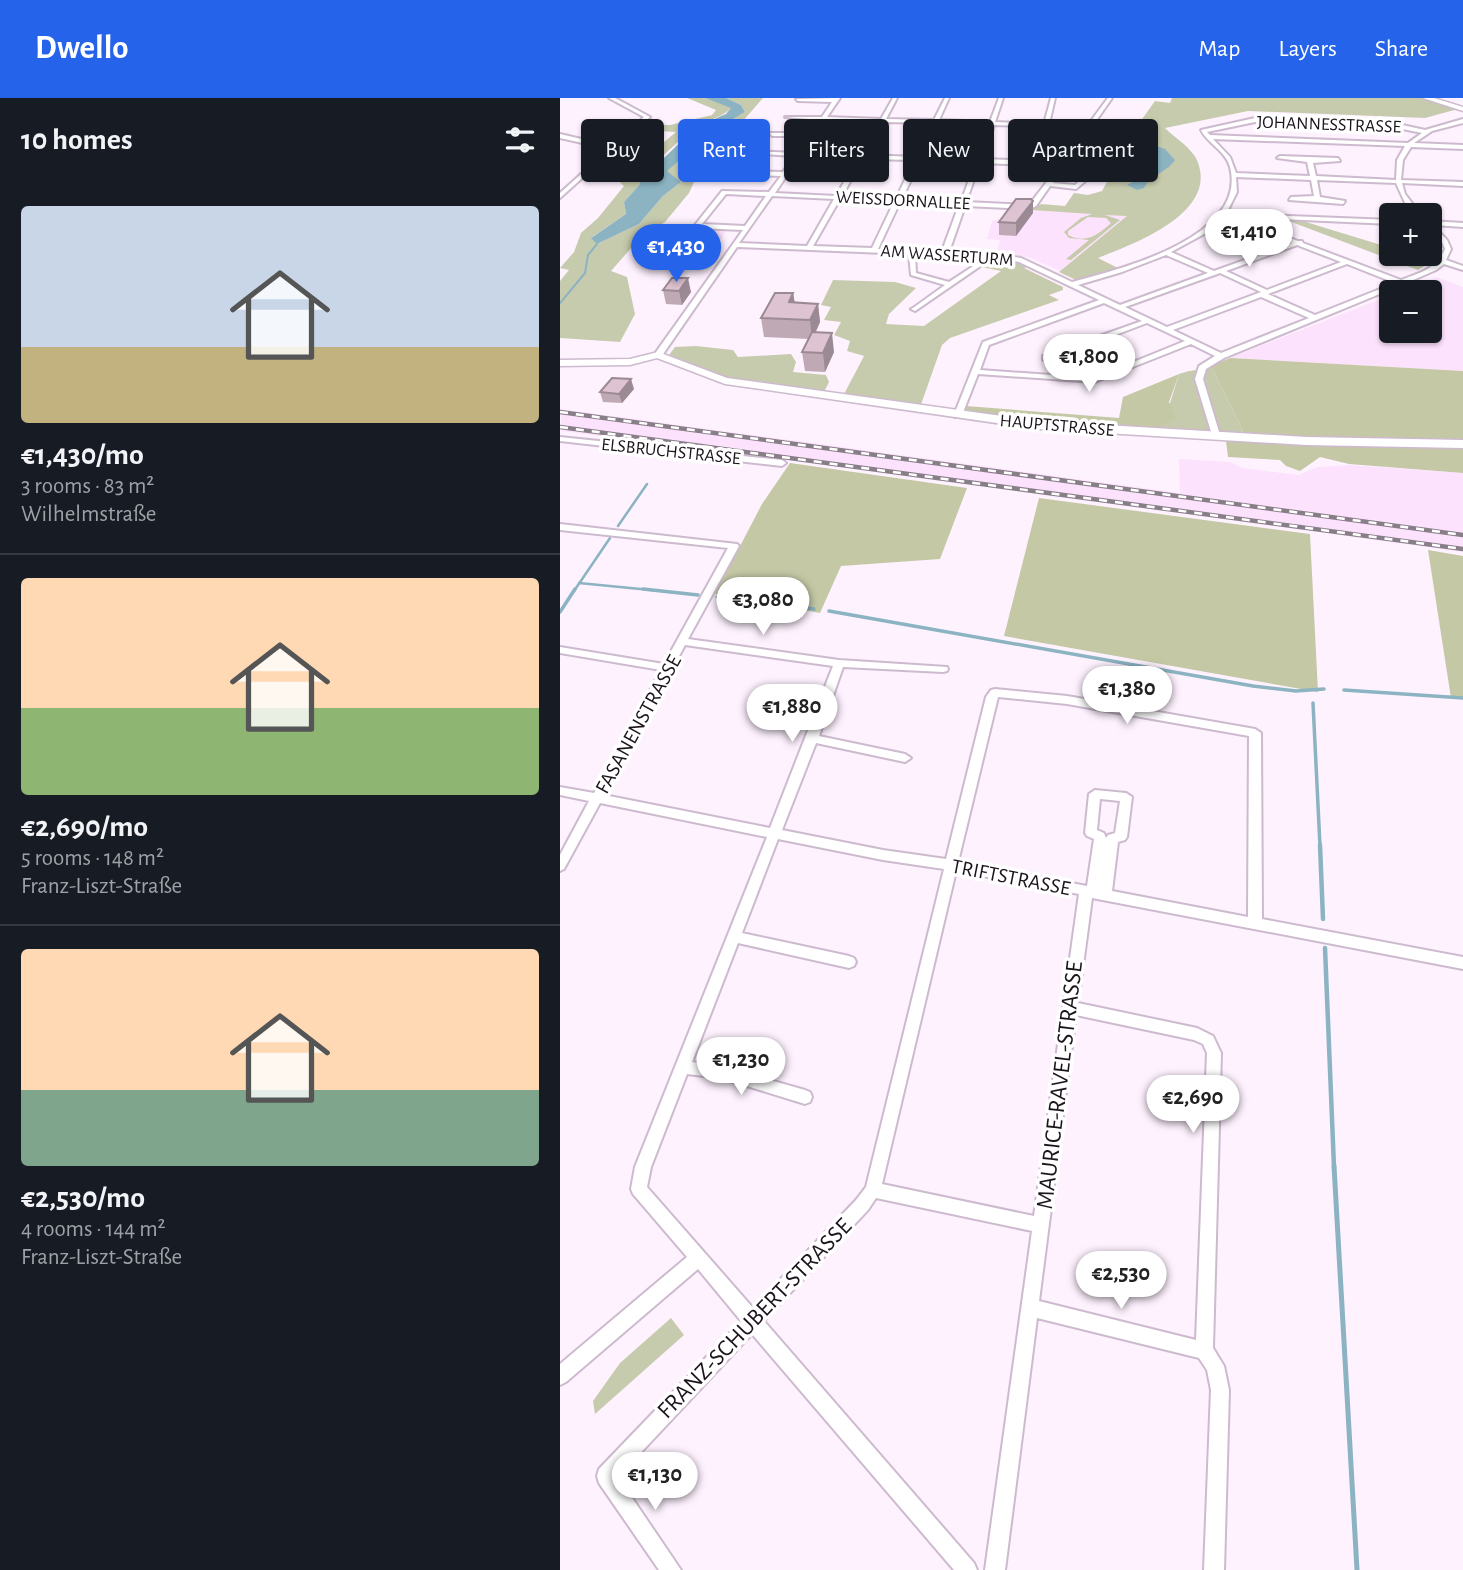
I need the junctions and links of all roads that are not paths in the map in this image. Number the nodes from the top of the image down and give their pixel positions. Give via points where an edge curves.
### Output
1 (611, 98) edge
2 (895, 98) edge
3 (947, 98) edge
4 (1001, 98) edge
5 (1054, 98) edge
6 (1110, 98) edge
7 (1427, 98) edge
8 (837, 99) edge
9 (798, 100) dead end
10 (1463, 109) edge
11 (788, 117) dead end
12 (824, 118) junction
13 (645, 119) edge
14 (854, 119) edge
15 (884, 119) edge
16 (936, 119) edge
17 (994, 119) edge
18 (1048, 119) edge
19 (1096, 119) edge
20 (1463, 121) edge
21 (1426, 132) junction
22 (772, 134) dead end
23 (784, 134) edge
24 (560, 136) edge
25 (1210, 137) junction
26 (581, 141) edge
27 (1410, 145) junction
28 (1463, 146) edge
29 (1310, 161) junction
30 (784, 175) edge
31 (581, 176) edge
32 (1235, 177) junction
33 (1314, 180) junction
34 (848, 182) edge
35 (906, 182) edge
36 (971, 182) edge
37 (1082, 182) edge
38 (1049, 184) joint
39 (1398, 184) junction
40 (1463, 186) edge
41 (562, 192) edge
42 (770, 194) junction
43 (840, 197) junction
44 (898, 199) junction
45 (1317, 200) dead end
46 (1408, 203) edge
47 (964, 204) junction
48 (1034, 205) joint
49 (1222, 214) junction
50 (1231, 215) junction
51 (1379, 221) edge
52 (1442, 225) edge
53 (1463, 225) edge
54 (747, 228) junction
55 (1442, 238) edge
56 (1300, 243) junction
57 (736, 245) junction
58 (809, 248) junction
59 (874, 250) junction
60 (912, 252) junction
61 (945, 253) junction
62 (1167, 253) junction
63 (987, 255) junction
64 (1347, 261) junction
65 (1443, 261) junction
66 (1463, 268) edge
67 (1215, 273) junction
68 (1394, 280) edge
69 (1408, 280) edge
70 (950, 284) junction
71 (1073, 284) junction
72 (1379, 292) edge
73 (1262, 294) junction
74 (1105, 300) junction
75 (1120, 307) junction
76 (915, 309) dead end
77 (1316, 318) junction
78 (1147, 321) junction
79 (1167, 330) junction
80 (1191, 342) junction
81 (658, 355) junction
82 (1221, 356) junction
83 (1046, 358) dead end
84 (560, 363) edge
85 (975, 372) junction
86 (958, 415) junction
87 (1216, 435) junction
88 (560, 439) edge
89 (1463, 444) edge
90 (782, 463) dead end
91 (560, 527) edge
92 (684, 642) junction
93 (560, 650) edge
94 (839, 663) junction
95 (667, 668) junction
96 (943, 669) dead end
97 (812, 738) junction
98 (905, 758) dead end
99 (560, 790) edge
100 (597, 797) junction
101 (774, 832) junction
102 (1106, 837) dead end
103 (951, 865) junction
104 (560, 866) edge
105 (1094, 893) junction
106 (1255, 923) junction
107 (734, 937) junction
108 (849, 962) dead end
109 (1463, 963) edge
110 (1069, 1007) junction
111 (683, 1067) junction
112 (805, 1097) dead end
113 (873, 1190) junction
114 (1041, 1225) junction
115 (697, 1259) junction
116 (1029, 1307) junction
117 (752, 1319) junction
118 (1204, 1351) junction
119 (560, 1376) edge
120 (671, 1570) edge
121 (967, 1570) edge
122 (995, 1570) edge
123 (1214, 1570) edge

1 - 13 street
2 - 15 street
3 - 16 street
4 - 17 street
5 - 18 street
6 - 19 street
7 - 10 street
8 - 9 street
8 - 12 street
11 - 12 street
12 - 14 street
20 - 21 street
21 - 25 street, JOHANNESSTRASSE via 1393,125 1255,120 1203,131
21 - 27 street
22 - 23 street
24 - 26 street
25 - 27 street
25 - 32 street via 1230,161
27 - 28 street
27 - 39 street via 1399,161
29 - 29 street via 1339,161 1280,158 1283,160
29 - 33 street
30 - 42 street
31 - 41 street
32 - 33 street
32 - 49 street
33 - 39 street
33 - 45 street
34 - 43 street
35 - 44 street
36 - 47 street
37 - 38 street via 1076,187
38 - 48 street
39 - 40 street
39 - 46 street
42 - 43 street, WEISSDORNALLEE
42 - 54 street
42 - 54 street, WEISSDORNALLEE via 724,192 697,226
43 - 44 street, WEISSDORNALLEE
43 - 58 street
44 - 47 street, WEISSDORNALLEE
44 - 59 street
47 - 48 street, WEISSDORNALLEE
47 - 61 street
49 - 50 street
49 - 62 street
50 - 51 street
50 - 56 street
52 - 53 street
54 - 57 street
55 - 65 street via 1448,249
56 - 64 street
56 - 67 street
57 - 58 street, AM WASSERTURM
57 - 81 street
58 - 59 street, AM WASSERTURM
59 - 60 street, AM WASSERTURM
60 - 61 street, AM WASSERTURM
60 - 70 street via 913,274
61 - 63 street, AM WASSERTURM
62 - 67 street
62 - 71 street
63 - 70 street
63 - 71 street, AM WASSERTURM via 1021,260
64 - 68 street
64 - 73 street
65 - 66 street
65 - 69 street
67 - 73 street
67 - 75 street
70 - 76 street
71 - 74 street, AM WASSERTURM
72 - 77 street
73 - 77 street
73 - 79 street
74 - 75 street, AM WASSERTURM
74 - 85 street via 986,344
75 - 78 street, AM WASSERTURM
77 - 82 street
78 - 79 street, AM WASSERTURM
78 - 83 street
79 - 80 street, AM WASSERTURM
80 - 82 street, AM WASSERTURM
80 - 85 street via 1095,380
81 - 84 street via 630,362
81 - 86 street, HAUPTSTRASSE via 725,381
82 - 87 street via 1199,373
85 - 86 street
86 - 87 street, HAUPTSTRASSE via 1038,425
87 - 89 street, HAUPTSTRASSE
88 - 90 street, ELSBRUCHSTRASSE
91 - 92 street, FASANENSTRASSE via 734,545
92 - 94 street
92 - 95 street, FASANENSTRASSE
93 - 95 street
94 - 96 street
94 - 97 street
95 - 100 street, FASANENSTRASSE
97 - 98 street
97 - 101 street
99 - 100 street, TRIFTSTRASSE
100 - 101 street, TRIFTSTRASSE
100 - 104 street, FASANENSTRASSE
101 - 103 street, TRIFTSTRASSE
101 - 107 street
102 - 105 street, MAURICE-RAVEL-STRASSE
103 - 105 street, TRIFTSTRASSE
103 - 106 street, FRANZ-SCHUBERT-STRASSE via 995,693 1067,700 1255,733
103 - 113 street, FRANZ-SCHUBERT-STRASSE
105 - 106 street, TRIFTSTRASSE
105 - 110 street, MAURICE-RAVEL-STRASSE
106 - 109 street, TRIFTSTRASSE
107 - 108 street
107 - 111 street
110 - 114 street, MAURICE-RAVEL-STRASSE
110 - 118 street via 1197,1034 1208,1040 1214,1053
111 - 112 street via 720,1072
111 - 115 street via 643,1167 639,1189
113 - 114 street
113 - 117 street, FRANZ-SCHUBERT-STRASSE
114 - 116 street, MAURICE-RAVEL-STRASSE
115 - 117 street
115 - 119 street
116 - 118 street
116 - 122 street, MAURICE-RAVEL-STRASSE
117 - 120 street, FRANZ-SCHUBERT-STRASSE via 606,1476
117 - 121 street
118 - 123 street via 1215,1366 1220,1390

